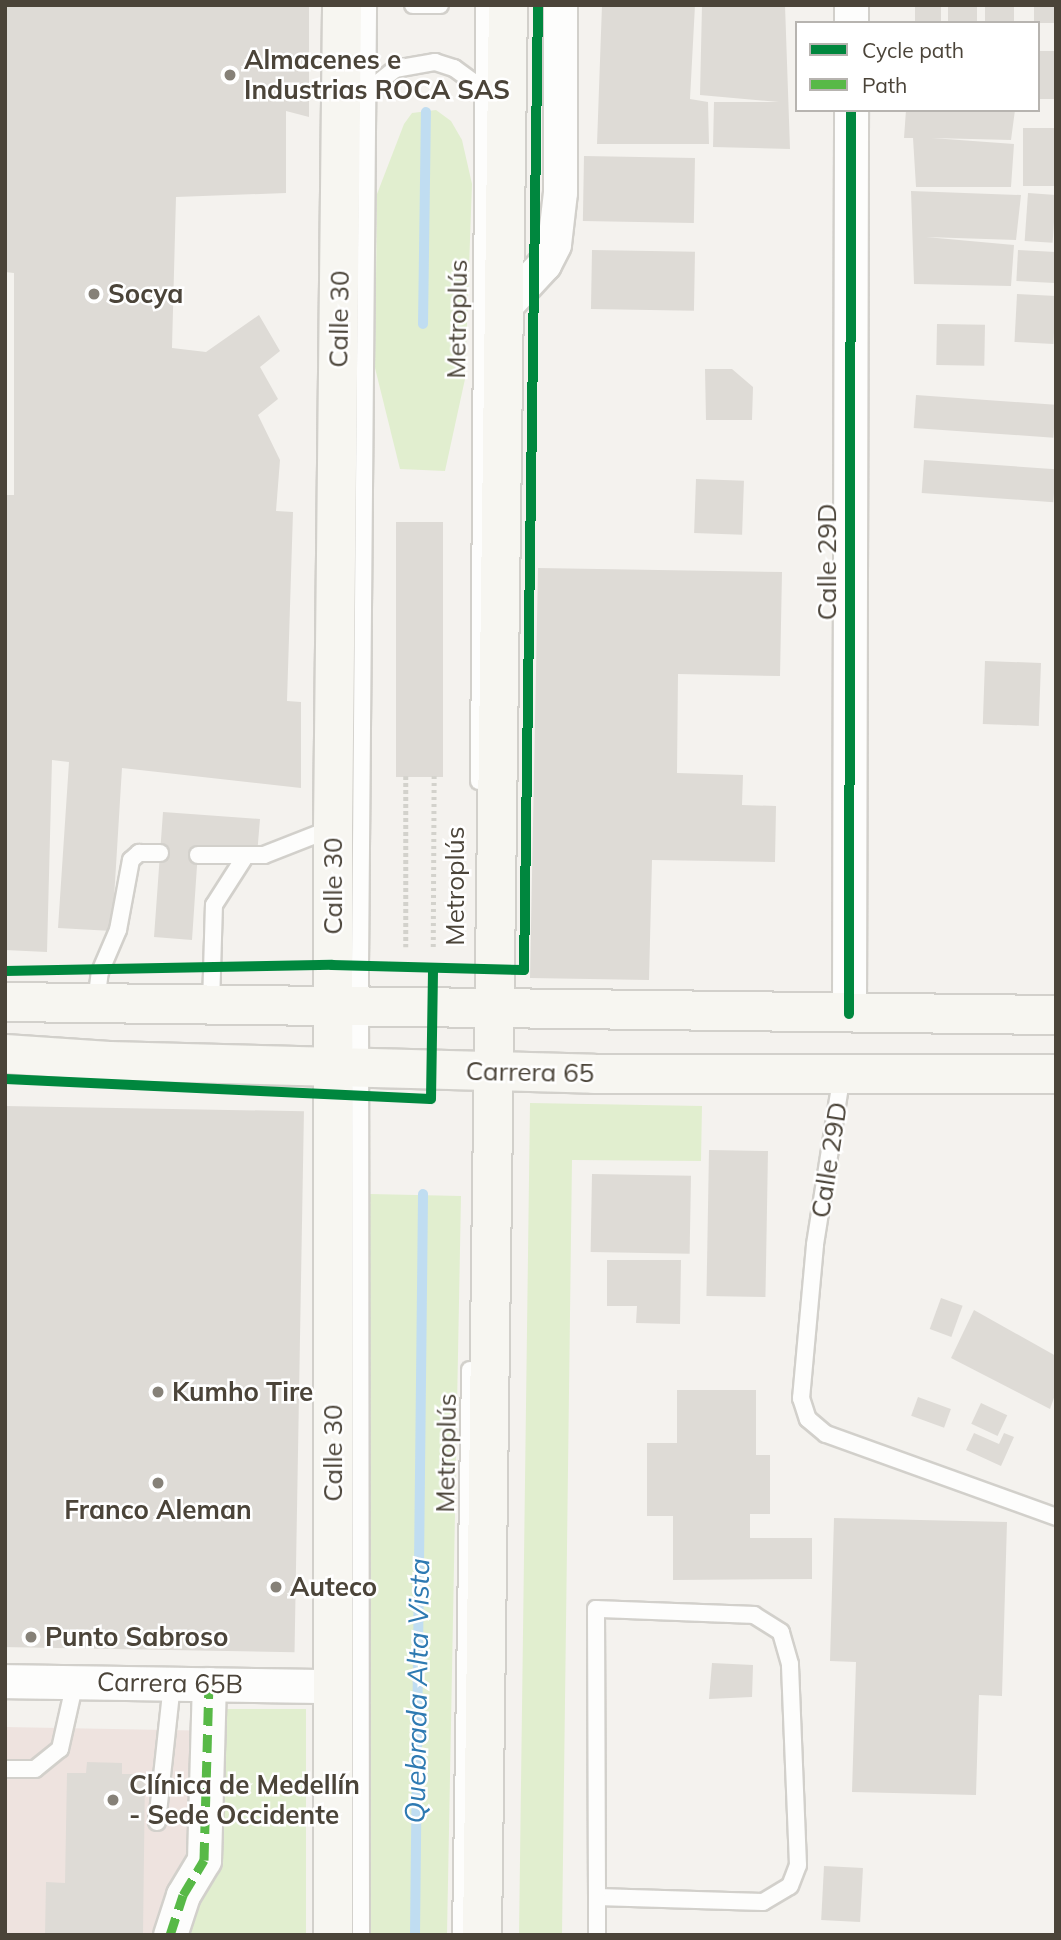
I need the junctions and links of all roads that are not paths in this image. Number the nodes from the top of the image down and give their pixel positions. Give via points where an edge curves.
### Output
1 (342, 5) edge
2 (368, 5) edge
3 (413, 5) edge
4 (440, 5) edge
5 (484, 5) edge
6 (508, 5) edge
7 (560, 5) edge
8 (483, 89) junction
9 (368, 91) junction
10 (851, 112) edge
11 (506, 305) junction
12 (478, 792) dead end
13 (333, 828) junction
14 (160, 853) dead end
15 (198, 855) dead end
16 (244, 858) junction
17 (478, 876) dead end
18 (5, 1002) edge
19 (96, 1004) junction
20 (211, 1007) junction
21 (346, 1008) junction
22 (487, 1009) junction
23 (849, 1014) junction
24 (1056, 1015) edge
25 (5, 1054) edge
26 (347, 1067) junction
27 (842, 1074) junction
28 (1056, 1074) edge
29 (482, 1075) junction
30 (471, 1353) dead end
31 (1056, 1517) edge
32 (5, 1681) edge
33 (75, 1682) junction
34 (172, 1683) junction
35 (209, 1684) junction
36 (334, 1686) junction
37 (5, 1769) edge
38 (157, 1822) dead end
39 (597, 1897) junction
40 (170, 1935) edge
41 (333, 1935) edge
42 (361, 1935) edge
43 (461, 1935) edge
44 (482, 1935) edge
45 (597, 1935) edge

1 - 13 main road, Calle 30
2 - 9 lane
3 - 4 lane
5 - 8 lane, Metroplús
6 - 11 main road
7 - 11 street via 560,192 554,244 544,264
8 - 9 lane via 454,68 435,62 395,69
8 - 12 lane, Metroplús
9 - 21 lane
10 - 23 street, Calle 29D
11 - 22 main road
13 - 16 lane
13 - 21 main road, Calle 30
14 - 19 lane via 139,853 131,860 118,930 100,972
15 - 16 lane
16 - 20 lane via 214,905
17 - 22 lane, Metroplús
18 - 19 main road
19 - 20 main road
20 - 21 main road
21 - 22 main road
21 - 26 main road, Calle 30
22 - 23 main road
22 - 29 main road
23 - 24 main road
25 - 26 main road, Carrera 65
26 - 29 main road, Carrera 65
26 - 36 main road, Calle 30
26 - 42 lane
27 - 28 main road, Carrera 65
27 - 29 main road, Carrera 65
27 - 31 lane, Calle 29D via 815,1245 801,1398 808,1419 826,1434
29 - 44 main road
30 - 43 lane, Metroplús
32 - 33 street, Carrera 65B
33 - 34 street, Carrera 65B
33 - 37 lane via 60,1749 35,1769
34 - 35 street, Carrera 65B
34 - 38 lane
35 - 36 street, Carrera 65B
35 - 40 street via 204,1860 183,1895
36 - 41 main road, Calle 30
39 - 39 lane via 596,1609 754,1615 780,1632 790,1664 798,1865 790,1886 763,1902
39 - 45 lane

